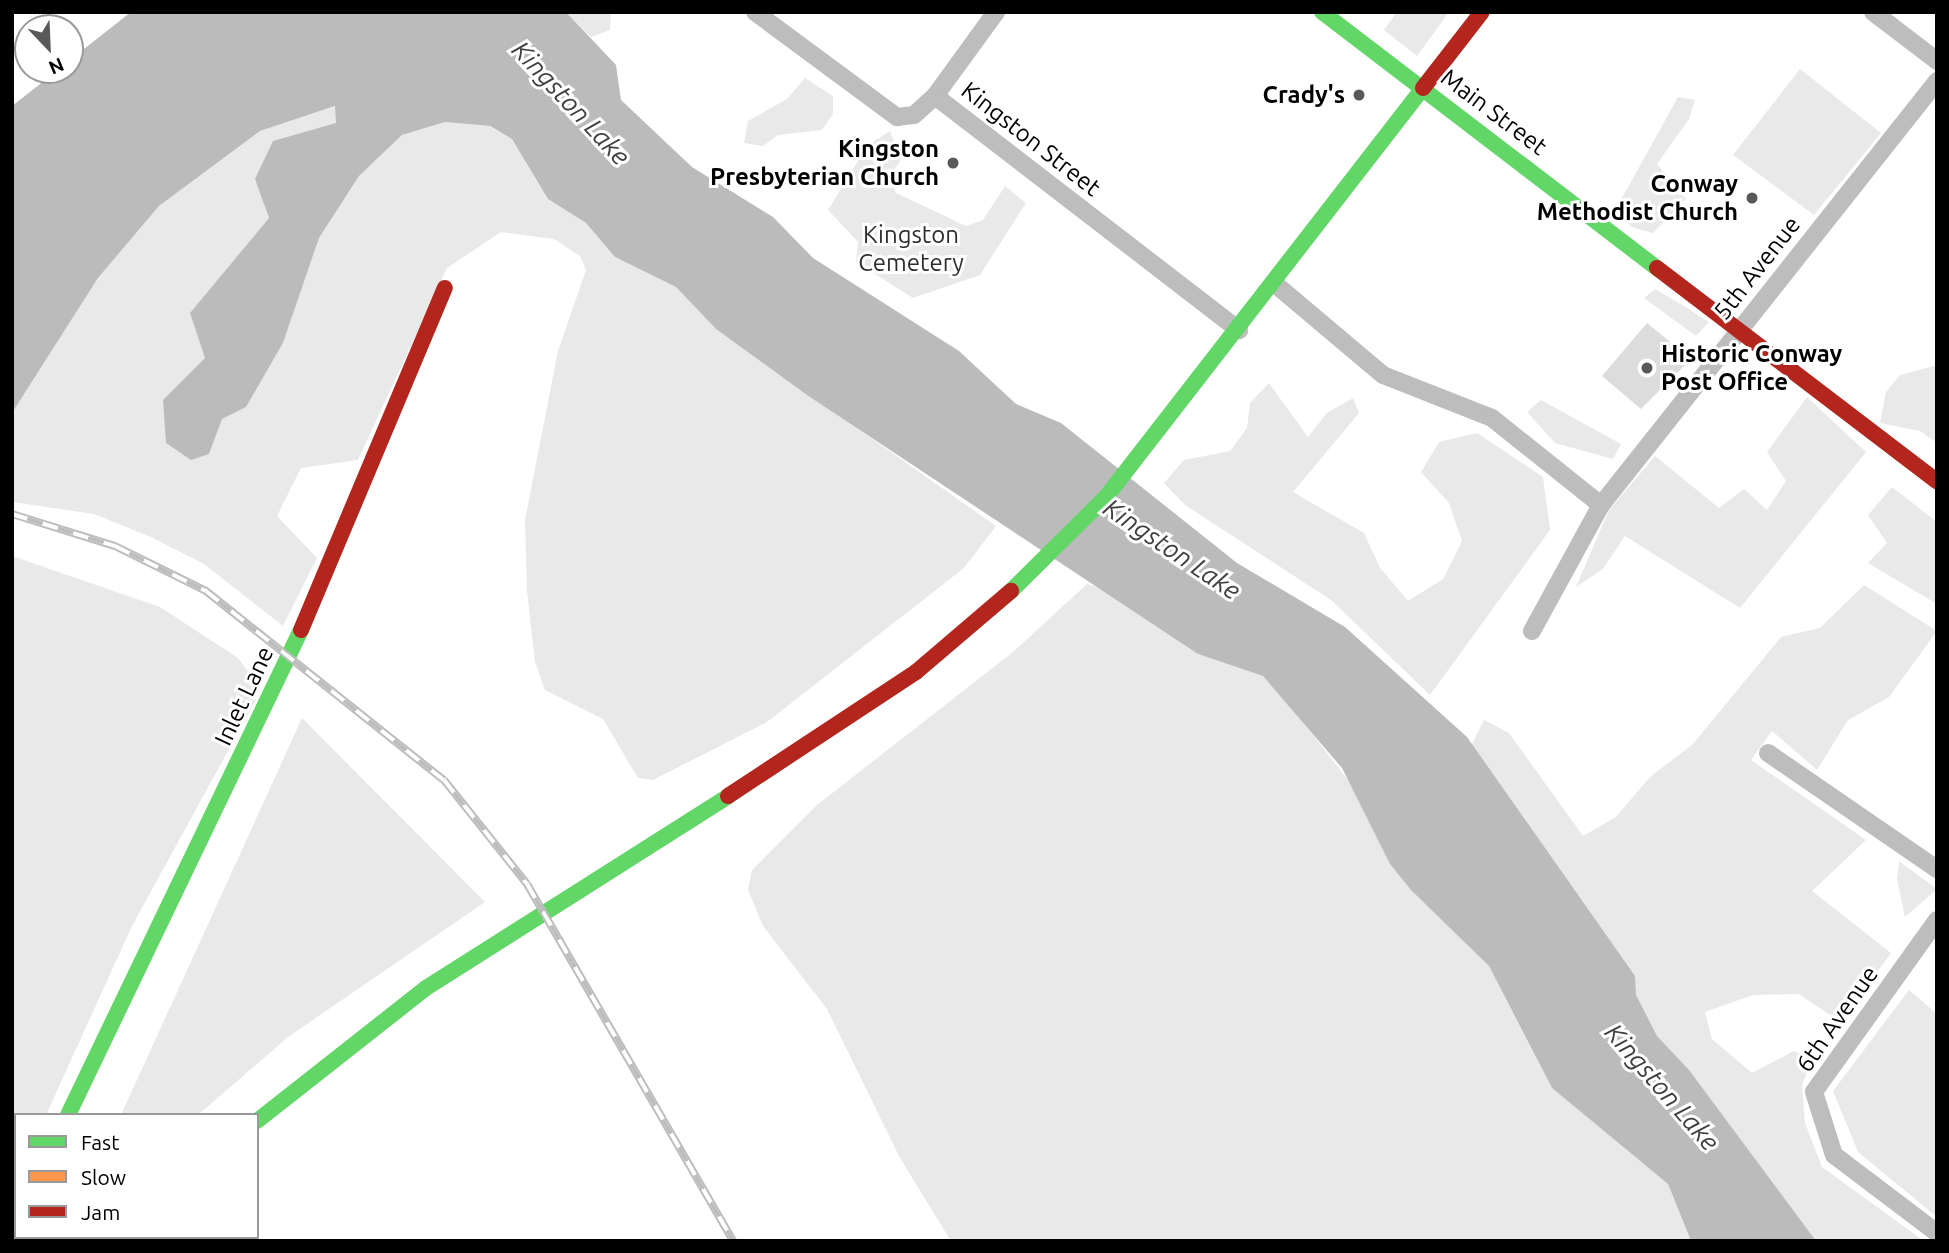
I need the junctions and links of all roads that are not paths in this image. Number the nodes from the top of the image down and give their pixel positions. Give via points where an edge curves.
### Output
1 (755, 12) edge
2 (996, 12) edge
3 (1322, 12) edge
4 (1482, 12) edge
5 (1873, 12) edge
6 (1937, 61) edge
7 (1937, 81) edge
8 (1423, 88) junction
9 (935, 96) junction
10 (1275, 284) junction
11 (445, 288) dead end
12 (1741, 327) junction
13 (1239, 330) junction
14 (1937, 481) edge
15 (1601, 505) junction
16 (1532, 631) dead end
17 (1768, 753) dead end
18 (1937, 869) edge
19 (1937, 920) edge
20 (69, 1113) edge
21 (259, 1119) edge
22 (1937, 1233) edge

1 - 9 street, Kingston Street via 897,117 914,115
2 - 9 street
3 - 8 main road, Main Street
4 - 8 main road
5 - 6 street
7 - 12 street, 5th Avenue
8 - 10 main road
8 - 12 main road, Main Street
9 - 13 street, Kingston Street
10 - 13 main road
10 - 15 street via 1382,375 1492,418
11 - 20 main road, Inlet Lane via 279,683
12 - 14 main road, Main Street
12 - 15 street, 5th Avenue
13 - 21 main road via 1106,497 997,605 916,672 426,988
15 - 16 street, 5th Avenue
17 - 18 street
19 - 22 street, 6th Avenue via 1814,1092 1833,1155

